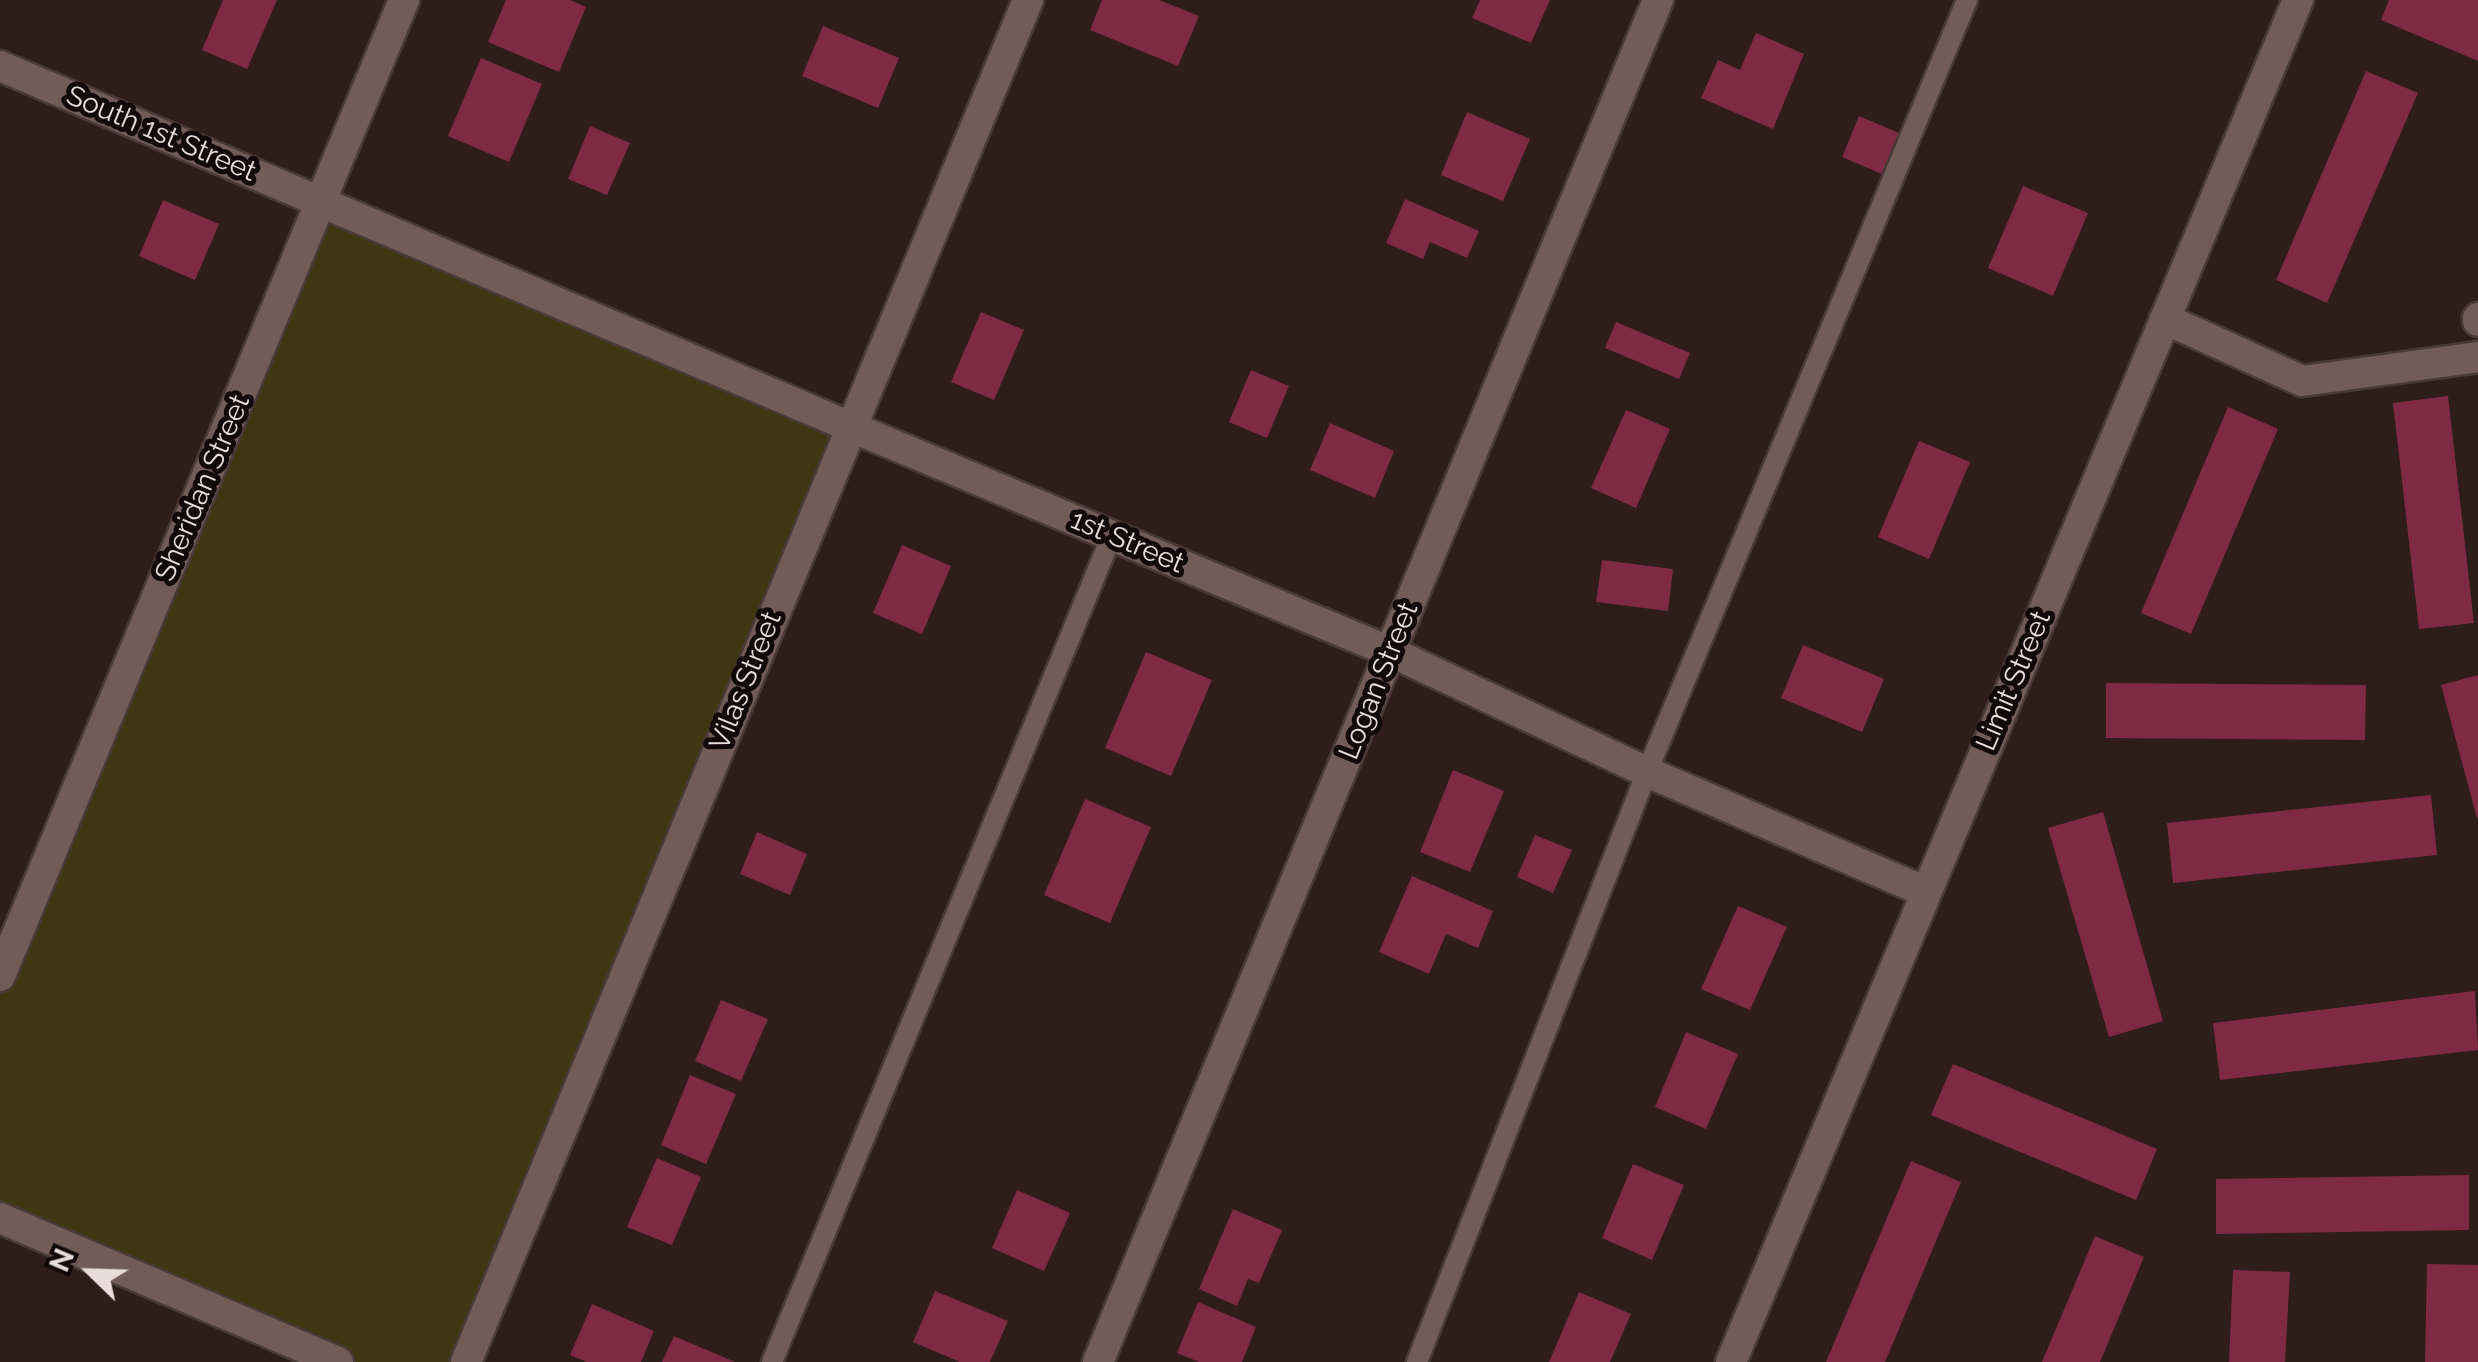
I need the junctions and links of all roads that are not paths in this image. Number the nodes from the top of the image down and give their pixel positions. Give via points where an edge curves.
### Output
1 (404, 0) edge
2 (1028, 0) edge
3 (1658, 0) edge
4 (1968, 0) edge
5 (2298, 0) edge
6 (0, 66) edge
7 (322, 204) junction
8 (2165, 320) junction
9 (2478, 357) edge
10 (851, 427) junction
11 (1112, 536) junction
12 (1391, 652) junction
13 (1648, 772) junction
14 (1926, 892) junction
15 (0, 976) edge
16 (0, 1218) edge
17 (338, 1362) edge
18 (466, 1362) edge
19 (772, 1362) edge
20 (1098, 1362) edge
21 (1417, 1362) edge
22 (1731, 1362) edge

1 - 7 street, Sheridan Street
2 - 10 street, Vilas Street
3 - 12 street, Logan Street
4 - 13 lane
5 - 8 street, Limit Street
6 - 7 street, South 1st Street
7 - 10 street, 1st Street
7 - 15 street, Sheridan Street
8 - 9 street via 2302,381
8 - 14 street, Limit Street
10 - 11 street, 1st Street
10 - 18 street, Vilas Street
11 - 12 street, 1st Street
11 - 19 lane
12 - 13 street, 1st Street
12 - 20 street, Logan Street
13 - 14 street, 1st Street
13 - 21 lane
14 - 22 street, Limit Street
16 - 17 street

